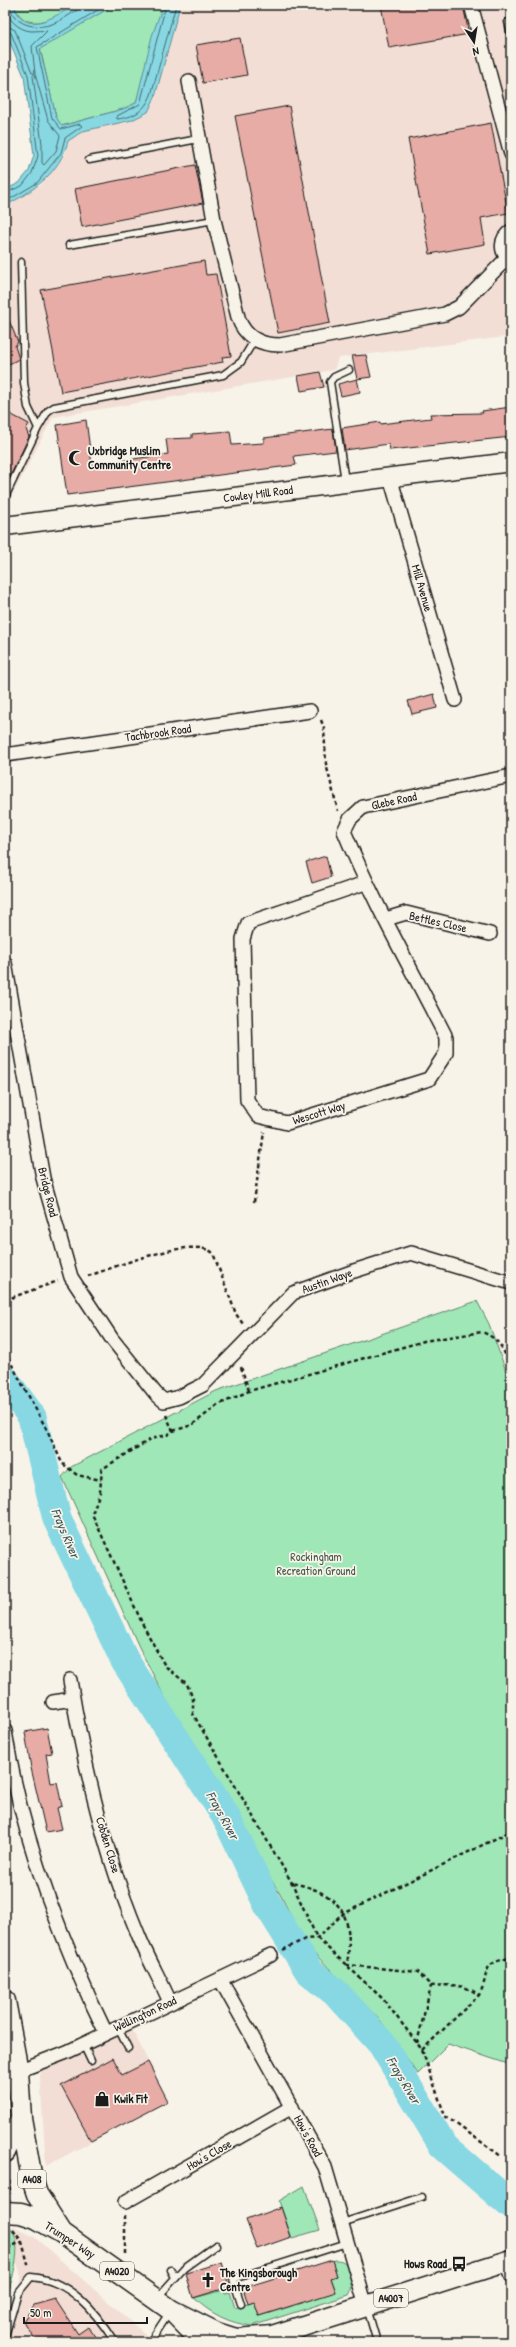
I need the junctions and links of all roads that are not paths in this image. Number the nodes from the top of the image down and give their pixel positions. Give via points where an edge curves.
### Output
1 (471, 5) edge
2 (508, 22) dead end
3 (511, 34) edge
4 (190, 81) dead end
5 (198, 139) junction
6 (511, 154) edge
7 (89, 160) dead end
8 (214, 220) junction
9 (511, 231) edge
10 (69, 245) dead end
11 (509, 259) edge
12 (20, 262) dead end
13 (255, 340) junction
14 (349, 370) dead end
15 (38, 428) junction
16 (511, 462) edge
17 (390, 477) junction
18 (345, 482) junction
19 (5, 497) edge
20 (5, 526) edge
21 (455, 700) dead end
22 (310, 711) dead end
23 (5, 755) edge
24 (511, 776) edge
25 (365, 883) junction
26 (386, 918) junction
27 (490, 934) dead end
28 (5, 963) edge
29 (511, 1283) edge
30 (156, 1394) joint
31 (70, 1680) dead end
32 (73, 1699) junction
33 (53, 1702) dead end
34 (5, 1731) edge
35 (276, 1953) road end
36 (220, 1979) junction
37 (170, 2002) junction
38 (6, 2011) edge
39 (118, 2028) junction
40 (106, 2033) junction
41 (83, 2044) junction
42 (10, 2048) edge
43 (128, 2048) dead end
44 (91, 2061) dead end
45 (18, 2071) junction
46 (292, 2107) junction
47 (21, 2118) junction
48 (5, 2152) edge
49 (422, 2197) dead end
50 (125, 2202) road end
51 (8, 2212) edge
52 (338, 2221) junction
53 (62, 2232) junction
54 (347, 2243) junction
55 (216, 2245) dead end
56 (509, 2266) edge
57 (171, 2270) dead end
58 (175, 2277) junction
59 (241, 2304) dead end
60 (164, 2305) junction
61 (366, 2306) junction
62 (5, 2336) edge
63 (268, 2339) edge
64 (115, 2342) edge
65 (150, 2342) edge
66 (202, 2342) edge
67 (377, 2342) edge

1 - 6 street
2 - 3 lane
4 - 5 street
5 - 7 lane
5 - 8 street
8 - 10 lane
8 - 13 street via 240,324 244,332
9 - 11 street via 502,243 502,250
11 - 13 street via 459,307 445,314 280,345 268,345
12 - 15 lane via 24,383 28,407
13 - 15 lane via 241,362 223,375 54,407 48,411
14 - 18 lane via 334,376 330,382
15 - 19 lane
16 - 17 street, Cowley Mill Road
17 - 18 street, Cowley Mill Road
17 - 21 street, Mill Avenue
18 - 20 street, Cowley Mill Road
22 - 23 street, Tachbrook Road
24 - 25 street, Glebe Road via 363,807 350,819 344,831
25 - 26 street, Wescott Way
25 - 26 street, Wescott Way via 248,923 243,939 247,1100 258,1116 286,1123 429,1079 446,1053 446,1037
26 - 27 street, Bettles Close via 406,913
28 - 30 street, Bridge Road via 43,1178 71,1277 112,1339
29 - 30 street, Austin Waye via 411,1253 293,1293 203,1385 164,1401
31 - 32 street, Cobden Close
32 - 33 street
32 - 37 street, Cobden Close via 87,1776 114,1866 138,1934
34 - 40 street via 38,1873 74,1967
35 - 36 street, Wellington Road
36 - 37 street, Wellington Road
36 - 46 street, How's Road
37 - 39 street, Wellington Road
38 - 42 main road, A408
39 - 40 street, Wellington Road
39 - 43 lane
40 - 41 street, Wellington Road
41 - 44 lane
41 - 45 street, Wellington Road
42 - 45 main road, A408
45 - 47 main road, A408
46 - 50 street, How's Close
46 - 52 street, How's Road via 325,2166
47 - 48 main road, A408
47 - 53 main road, A408 via 37,2194
49 - 52 lane
51 - 53 main road, Trumper Way / A4020 via 36,2218
52 - 54 street, How's Road
53 - 60 main road, Trumper Way / A4020
54 - 59 lane via 233,2279
54 - 61 street, How's Road
55 - 58 lane
56 - 61 main road, A4007
57 - 58 lane
58 - 60 lane
60 - 63 main road, A4007 via 236,2339
60 - 65 lane
60 - 66 main road, Trumper Way / A4020
61 - 63 main road, A4007
61 - 67 lane
62 - 64 lane via 18,2293 31,2277 55,2282 73,2292

